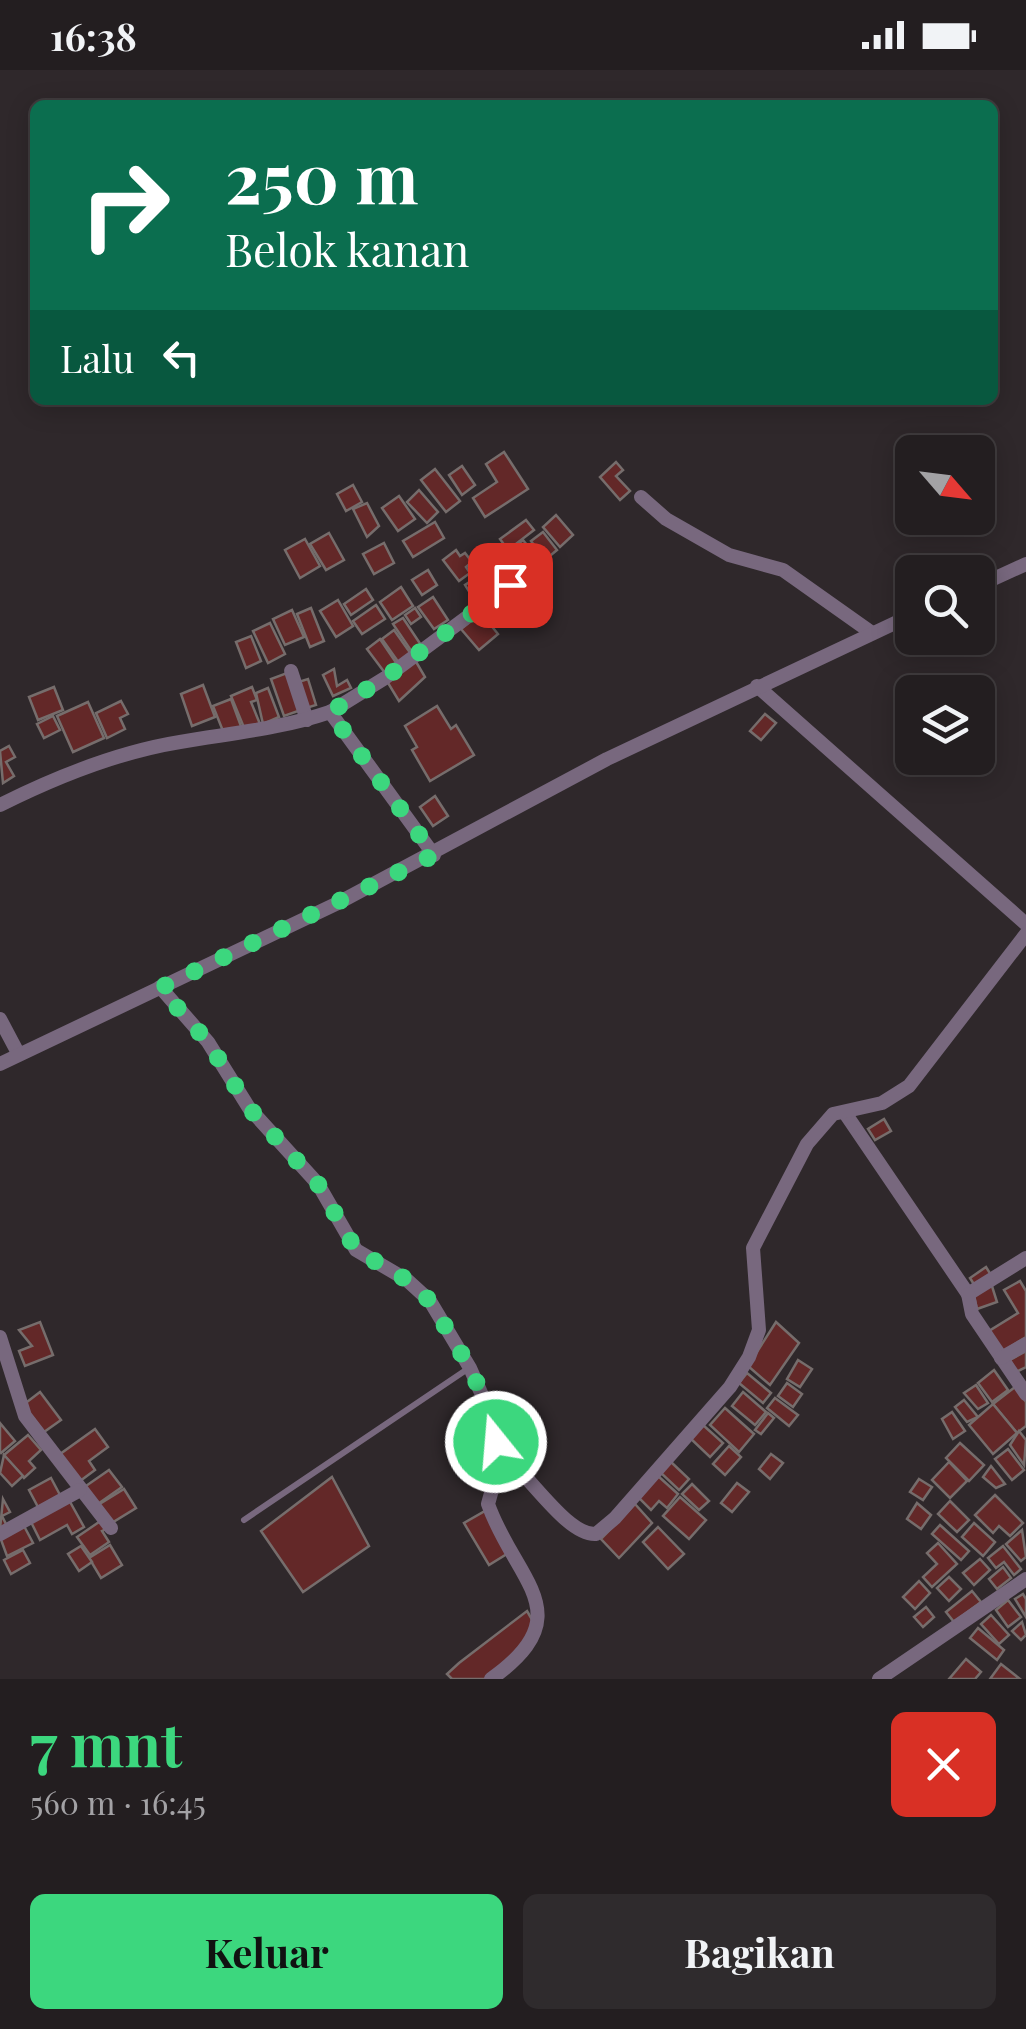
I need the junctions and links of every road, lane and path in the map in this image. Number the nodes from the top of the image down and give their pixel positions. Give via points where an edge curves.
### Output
1 (641, 497) dead end
2 (1026, 564) edge
3 (995, 578) edge
4 (510, 585) dead end
5 (895, 623) edge
6 (872, 633) junction
7 (292, 670) dead end
8 (756, 686) junction
9 (330, 712) junction
10 (307, 720) junction
11 (0, 806) edge
12 (434, 855) junction
13 (1026, 924) edge
14 (1026, 934) edge
15 (160, 988) junction
16 (0, 1019) edge
17 (18, 1053) junction
18 (0, 1064) edge
19 (846, 1113) junction
20 (1026, 1258) edge
21 (968, 1294) junction
22 (0, 1337) edge
23 (1026, 1344) edge
24 (1001, 1358) junction
25 (470, 1368) junction
26 (1026, 1394) edge
27 (502, 1454) junction
28 (80, 1490) junction
29 (244, 1520) dead end
30 (111, 1528) dead end
31 (0, 1534) edge
32 (1026, 1580) edge
33 (491, 1679) edge
34 (879, 1679) edge

1 - 6 street via 729,555 783,570
2 - 3 street
4 - 9 street
5 - 6 street
6 - 8 street
7 - 10 street
8 - 12 street via 608,758
8 - 13 street
9 - 10 street
9 - 12 street
10 - 11 street via 134,752
12 - 15 street
14 - 19 street via 908,1086 882,1103
15 - 17 street
15 - 25 street via 208,1042 249,1108 318,1184 356,1250 420,1290
16 - 17 street
17 - 18 street
19 - 21 street
19 - 27 street via 822,1123 758,1234 753,1258 759,1330 749,1358 615,1518 584,1535
20 - 21 street
21 - 24 street via 972,1314
22 - 28 street via 25,1416
23 - 24 street
24 - 26 street
25 - 27 street
25 - 29 lane
27 - 33 street via 488,1504 540,1609 539,1630 524,1654
28 - 30 street
28 - 31 street
32 - 34 street

